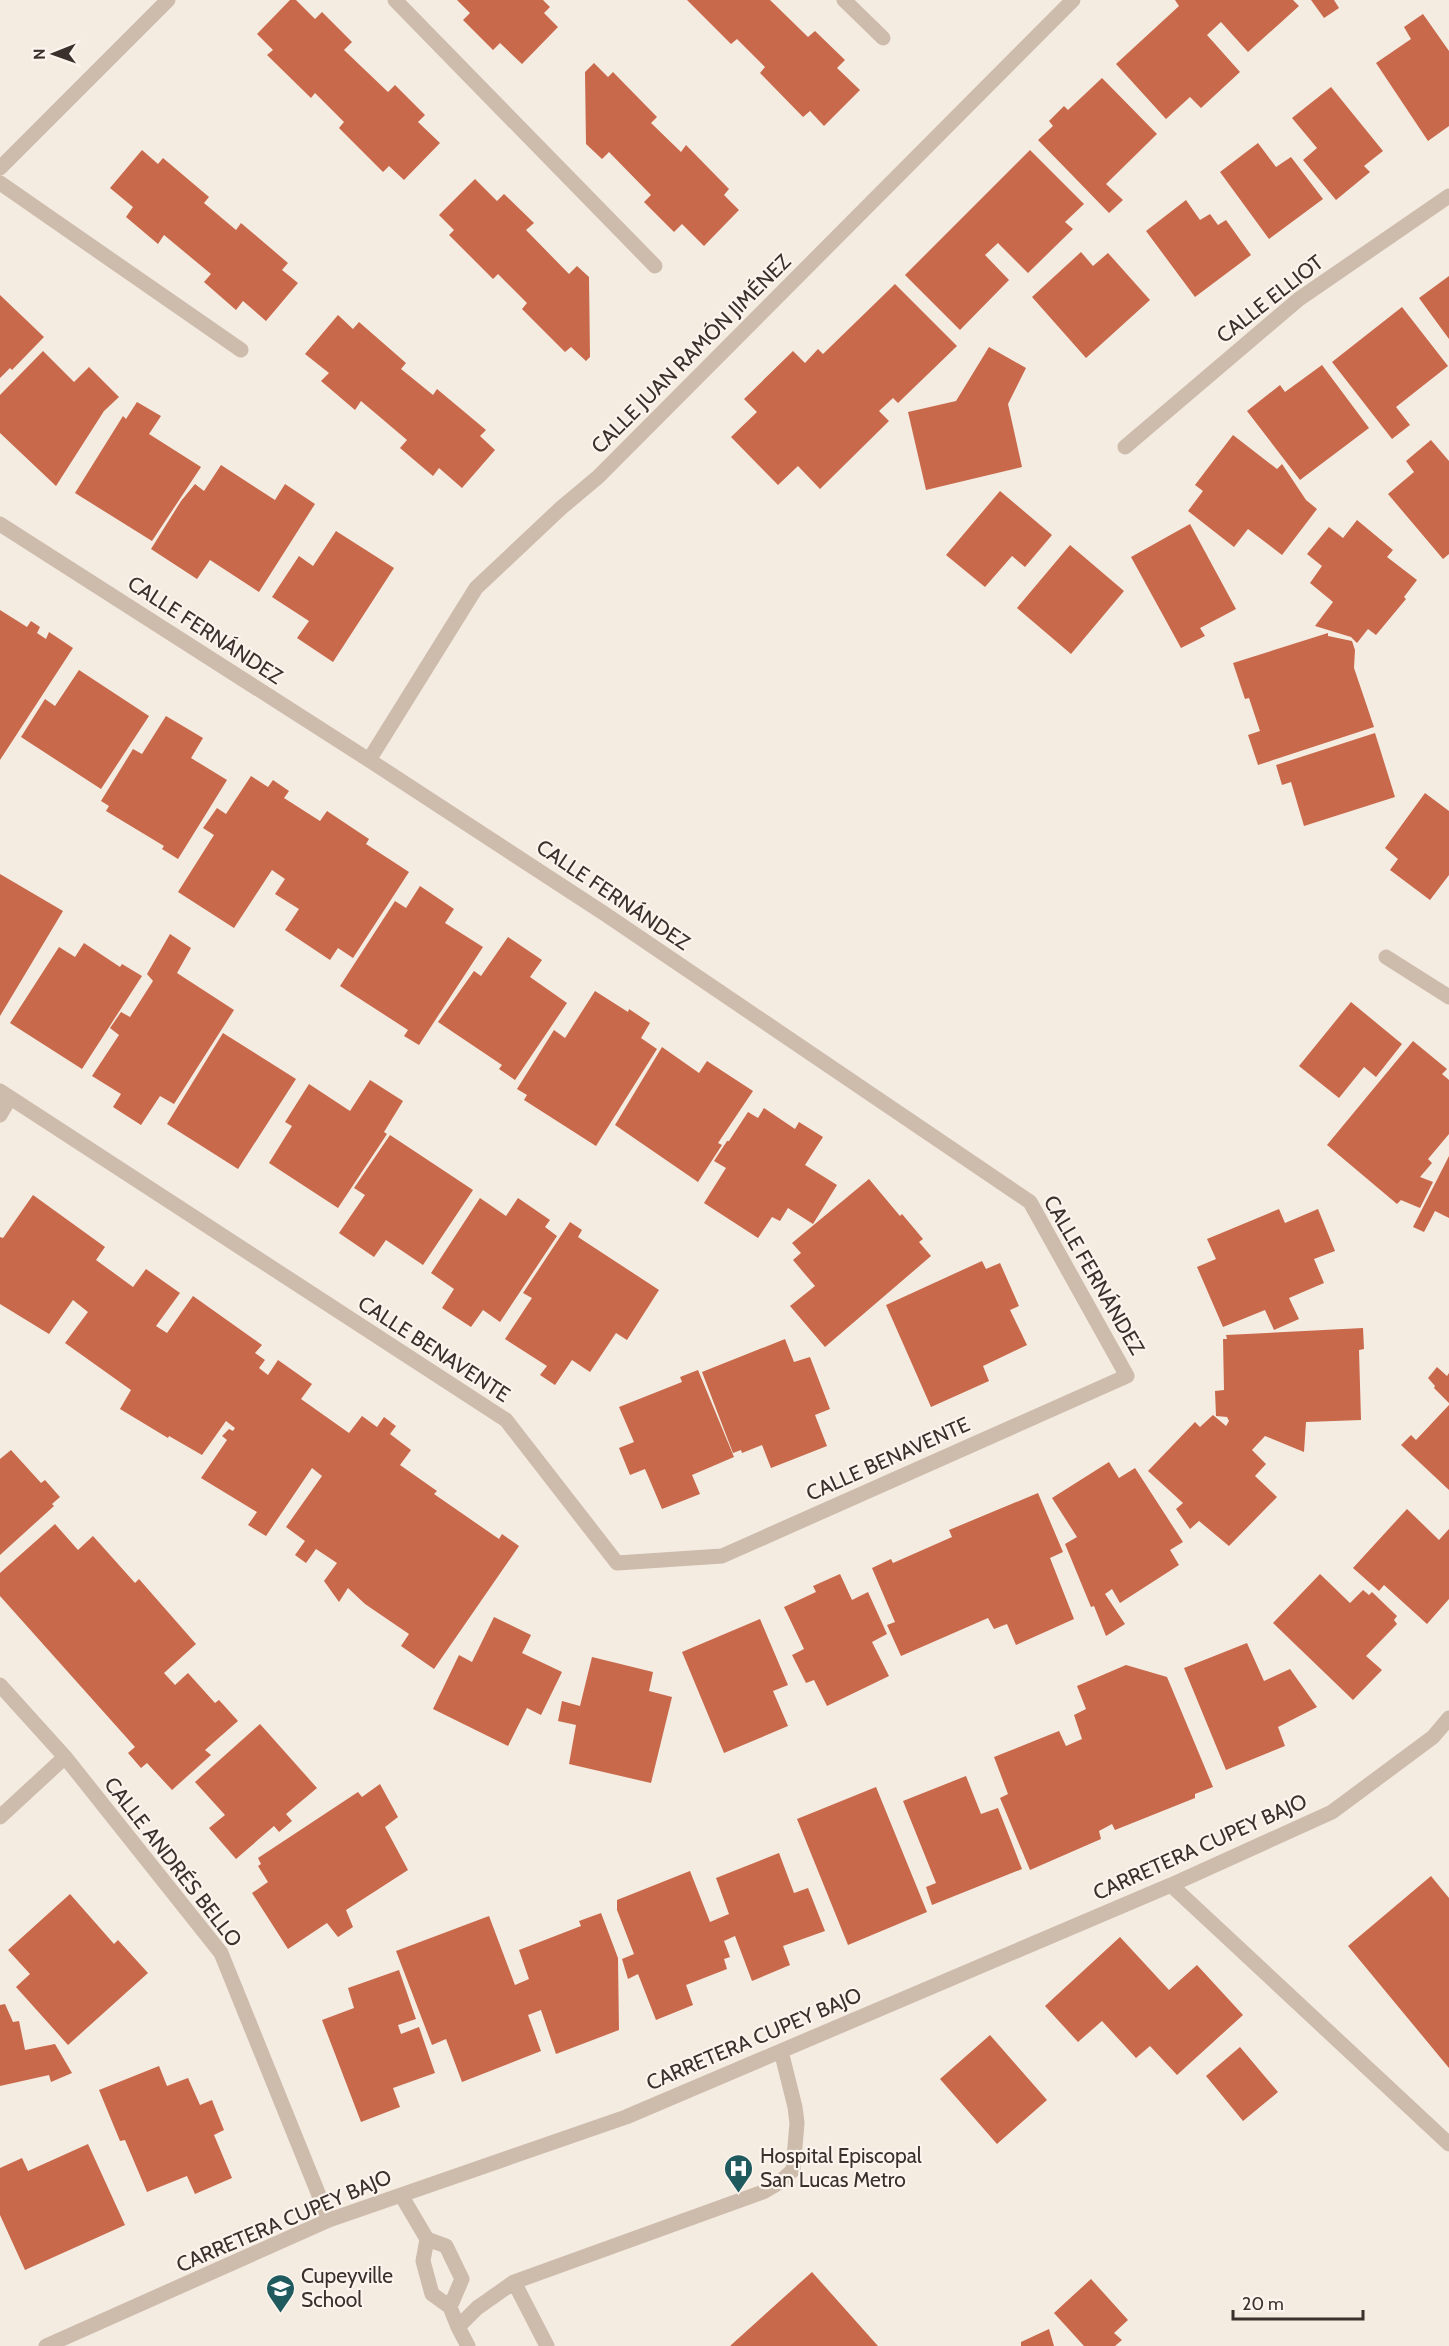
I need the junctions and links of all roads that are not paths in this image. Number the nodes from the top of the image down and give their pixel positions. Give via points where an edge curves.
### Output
1 (168, 0) edge
2 (395, 0) edge
3 (844, 0) edge
4 (1073, 0) edge
5 (883, 38) dead end
6 (0, 168) edge
7 (0, 183) edge
8 (1449, 196) edge
9 (655, 266) dead end
10 (241, 350) dead end
11 (1125, 447) dead end
12 (0, 524) edge
13 (369, 760) junction
14 (1386, 957) dead end
15 (1449, 997) edge
16 (5, 1095) edge
17 (0, 1115) edge
18 (1127, 1376) joint
19 (0, 1685) edge
20 (1449, 1718) edge
21 (65, 1757) junction
22 (0, 1817) edge
23 (1171, 1885) junction
24 (781, 2051) junction
25 (1449, 2144) edge
26 (401, 2194) junction
27 (329, 2220) junction
28 (427, 2239) junction
29 (514, 2282) junction
30 (450, 2307) junction
31 (458, 2327) junction
32 (46, 2346) edge
33 (468, 2346) edge
34 (547, 2346) edge

1 - 6 street
2 - 9 street
3 - 5 street
4 - 13 street, CALLE JUAN RAMÓN JIMÉNEZ via 606,468 476,588
7 - 10 street
8 - 11 street, CALLE ELLIOT via 1299,298
12 - 13 street, CALLE FERNÁNDEZ
13 - 18 street, CALLE FERNÁNDEZ via 605,914 1030,1202
14 - 15 street
16 - 17 street
16 - 18 street, CALLE BENAVENTE via 506,1420 617,1563 722,1556
19 - 21 street, CALLE ANDRÉS BELLO
20 - 23 street, CARRETERA CUPEY BAJO via 1433,1737 1332,1812
21 - 22 street
21 - 27 street, CALLE ANDRÉS BELLO via 221,1953
23 - 24 street, CARRETERA CUPEY BAJO
23 - 25 street
24 - 26 street, CARRETERA CUPEY BAJO via 626,2116
24 - 29 street via 797,2123 793,2170 780,2182 763,2192
26 - 27 street, CARRETERA CUPEY BAJO
26 - 28 street
27 - 32 street, CARRETERA CUPEY BAJO
28 - 30 street via 423,2261 432,2294
28 - 30 street via 446,2246 462,2279
29 - 31 street
29 - 34 street
30 - 31 street
31 - 33 street

